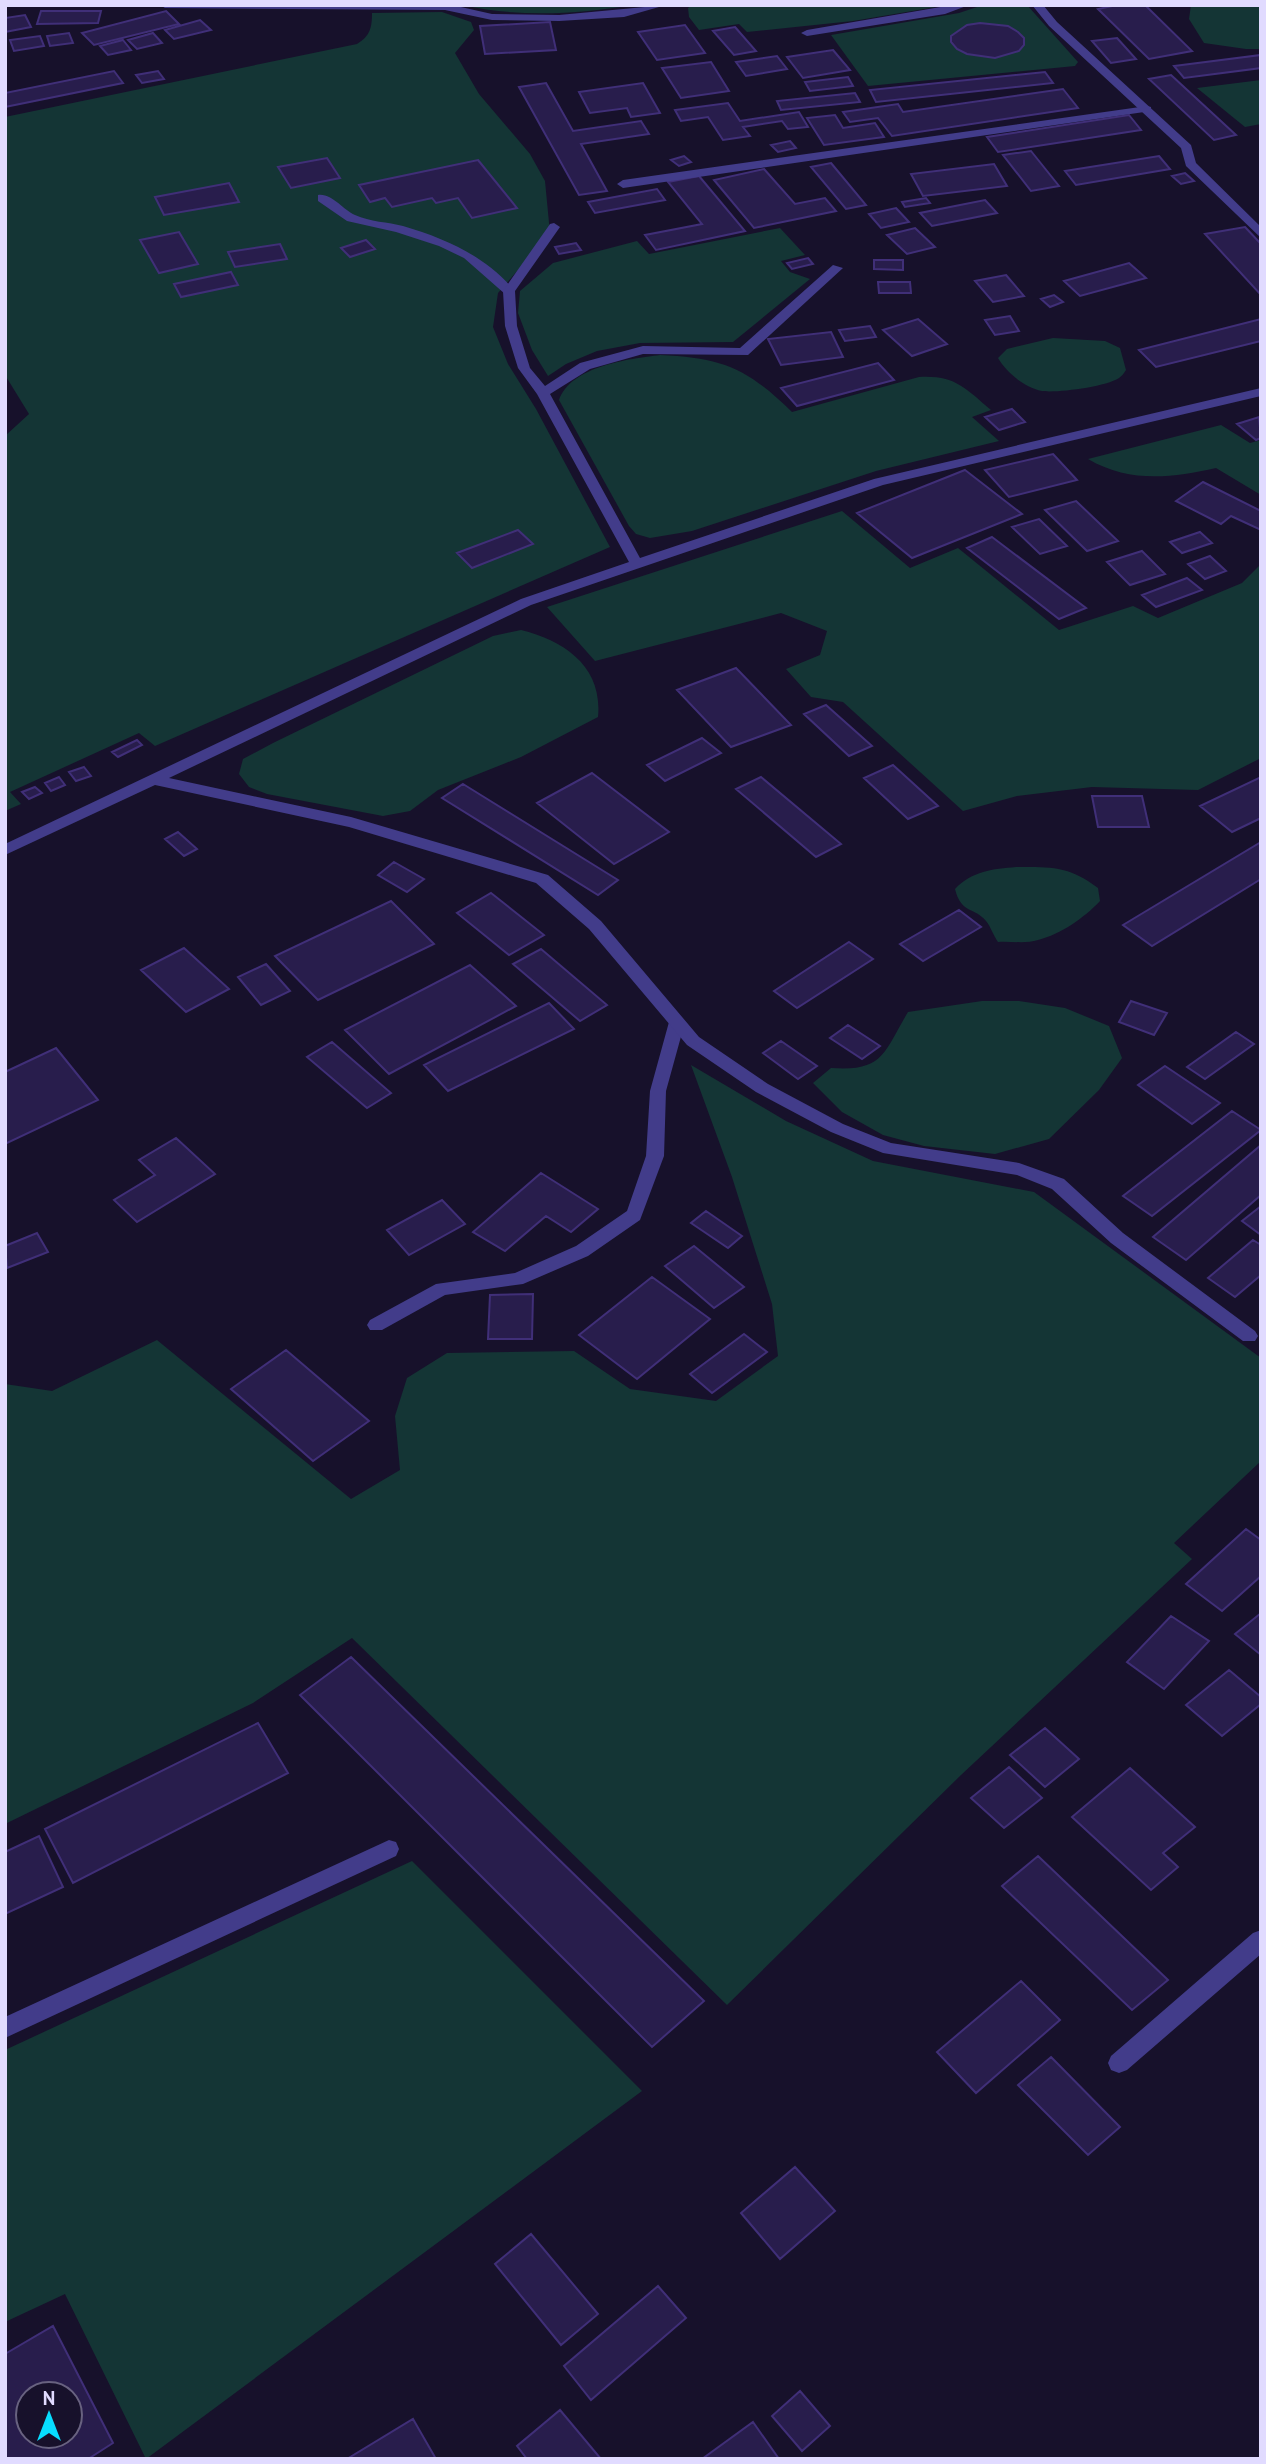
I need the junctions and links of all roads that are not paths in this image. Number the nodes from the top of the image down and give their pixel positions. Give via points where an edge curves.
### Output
1 (165, 5) edge
2 (661, 5) edge
3 (964, 5) edge
4 (1037, 5) edge
5 (807, 33) dead end
6 (1147, 109) junction
7 (624, 184) dead end
8 (322, 198) dead end
9 (554, 227) dead end
10 (1261, 234) edge
11 (837, 268) dead end
12 (509, 291) junction
13 (1261, 392) edge
14 (543, 393) junction
15 (636, 563) junction
16 (155, 780) junction
17 (5, 850) edge
18 (677, 1022) junction
19 (376, 1325) dead end
20 (1250, 1336) dead end
21 (389, 1849) dead end
22 (1261, 1940) edge
23 (5, 2028) edge
24 (1119, 2063) dead end

1 - 2 street via 445,7 492,17 559,18 624,14
3 - 5 street
4 - 6 street
6 - 7 street
6 - 10 street via 1187,147 1190,164
8 - 12 street via 351,218 399,229 468,255
9 - 12 street
11 - 14 street via 743,352 643,350 585,366
12 - 14 street via 511,326 524,368
13 - 15 street via 879,482
14 - 15 street
15 - 16 street via 526,602
16 - 17 street
16 - 18 street via 351,822 542,879 596,925
18 - 19 street via 658,1091 655,1156 634,1214 582,1251 517,1279 442,1289
18 - 20 street via 693,1041 762,1088 837,1128 890,1149 1020,1169 1058,1184 1117,1238
21 - 23 street
22 - 24 street

